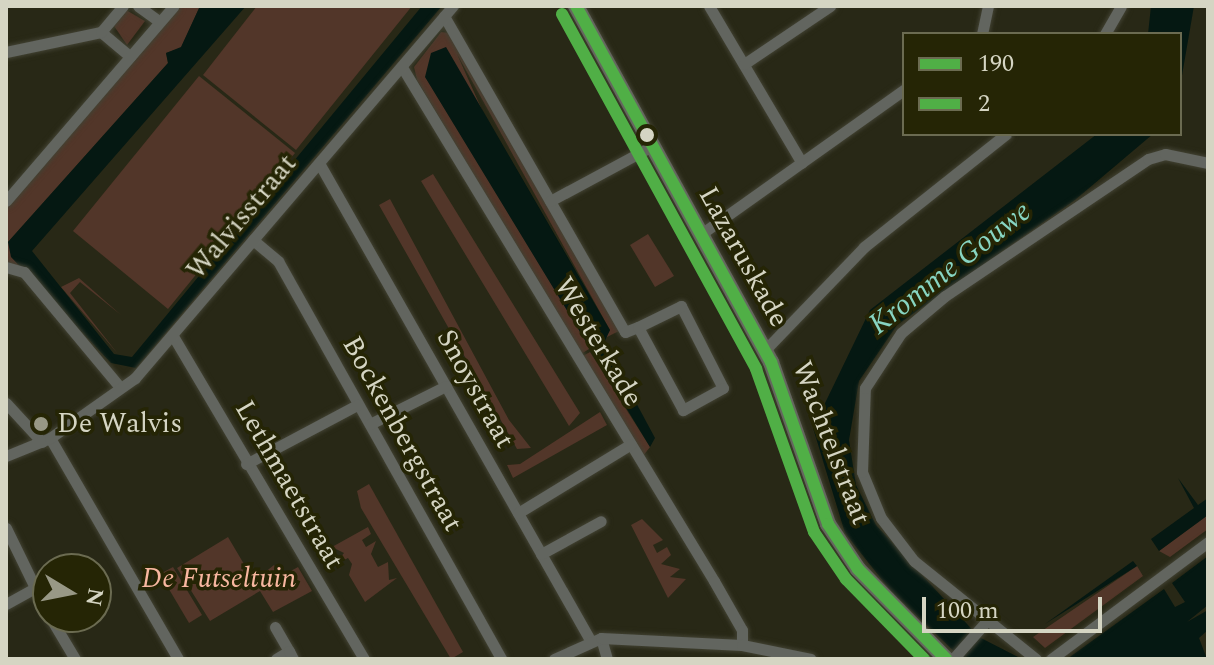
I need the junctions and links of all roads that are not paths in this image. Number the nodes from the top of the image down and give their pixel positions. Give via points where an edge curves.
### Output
1 (123, 6) edge
2 (138, 6) edge
3 (174, 6) edge
4 (453, 6) edge
5 (576, 6) edge
6 (709, 6) edge
7 (830, 6) edge
8 (988, 6) edge
9 (1121, 6) edge
10 (444, 16) junction
11 (159, 21) junction
12 (101, 32) junction
13 (982, 32) edge
14 (1106, 32) edge
15 (6, 52) edge
16 (130, 56) junction
17 (744, 64) junction
18 (402, 67) junction
19 (902, 91) edge
20 (1003, 136) edge
21 (652, 146) junction
22 (319, 163) junction
23 (802, 163) junction
24 (1208, 163) edge
25 (6, 201) edge
26 (550, 201) junction
27 (701, 234) junction
28 (253, 240) junction
29 (6, 267) edge
30 (638, 327) junction
31 (173, 336) junction
32 (765, 350) junction
33 (119, 386) junction
34 (446, 386) junction
35 (6, 403) edge
36 (357, 405) junction
37 (370, 424) junction
38 (46, 440) junction
39 (631, 444) junction
40 (6, 456) edge
41 (246, 464) junction
42 (518, 513) junction
43 (601, 521) dead end
44 (6, 528) edge
45 (1208, 542) edge
46 (541, 554) junction
47 (32, 571) edge
48 (32, 590) edge
49 (6, 604) edge
50 (275, 627) dead end
51 (980, 628) junction
52 (59, 633) edge
53 (595, 638) junction
54 (742, 645) junction
55 (291, 655) edge
56 (805, 658) edge
57 (952, 658) edge
58 (75, 659) edge
59 (178, 659) edge
60 (276, 659) edge
61 (364, 659) edge
62 (501, 659) edge
63 (554, 659) edge
64 (607, 659) edge
65 (1036, 659) edge
66 (1051, 659) edge

1 - 12 street
2 - 11 street
3 - 11 street
4 - 10 street, Walvisstraat
5 - 21 main road, Lazaruskade
6 - 17 street
7 - 17 street
8 - 13 street
9 - 14 street
10 - 18 street, Walvisstraat
10 - 26 street, Westerkade
11 - 16 street
12 - 15 street
12 - 16 street
16 - 25 street
17 - 23 street
18 - 22 street, Walvisstraat
18 - 39 street, Westerkade
19 - 23 street
20 - 32 street via 864,247
21 - 26 street
21 - 27 main road, Lazaruskade
22 - 28 street, Walvisstraat
22 - 34 street, Snoystraat
23 - 27 street
24 - 51 street via 1165,154 945,296 901,333 865,388 862,472 881,518 914,561
26 - 30 street, Westerkade via 625,332
27 - 32 main road, Lazaruskade
28 - 31 street, Walvisstraat
28 - 36 street, Bockenbergstraat via 278,261
29 - 33 street via 24,272
30 - 30 street via 683,410 723,388 681,306
31 - 33 street, Walvisstraat
31 - 41 street, Lethmaetstraat
32 - 57 main road, Wachtelstraat via 828,524 858,569
33 - 38 street, Walvisstraat
34 - 37 street
34 - 42 street, Snoystraat
35 - 38 street
36 - 37 street, Bockenbergstraat
36 - 41 street
37 - 62 street, Bockenbergstraat
38 - 40 street, Walvisstraat
38 - 59 street
39 - 42 street
39 - 54 street, Westerkade via 742,630
41 - 61 street, Lethmaetstraat
42 - 46 street, Snoystraat
43 - 46 street
44 - 47 street
45 - 66 street
46 - 53 street, Snoystraat
48 - 49 street
50 - 55 street
51 - 57 street
51 - 65 street
52 - 58 street
53 - 54 street
53 - 63 street
53 - 64 street, Snoystraat
54 - 56 street
55 - 60 street

